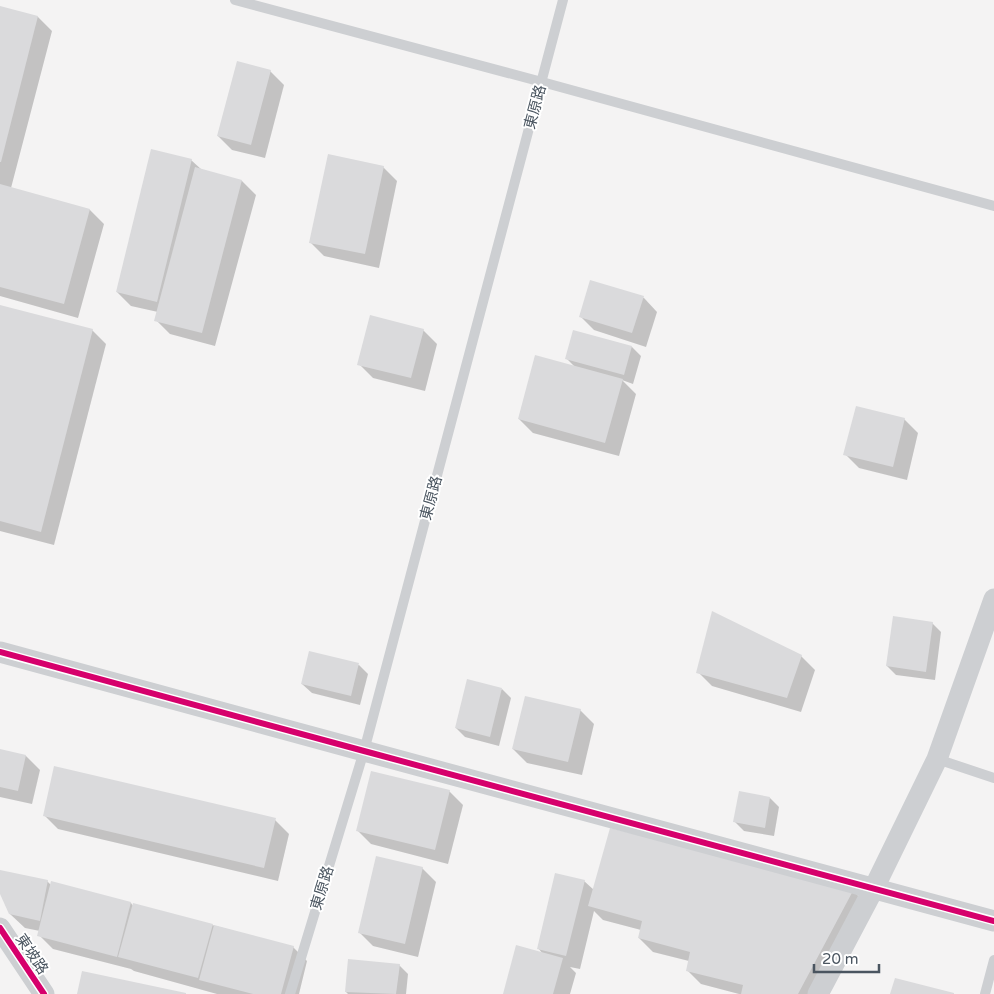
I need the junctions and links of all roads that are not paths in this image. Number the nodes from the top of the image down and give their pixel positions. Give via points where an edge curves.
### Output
1 (235, 0) edge
2 (563, 0) edge
3 (542, 82) junction
4 (994, 206) edge
5 (994, 599) edge
6 (0, 652) edge
7 (364, 752) junction
8 (937, 759) junction
9 (994, 778) edge
10 (874, 888) junction
11 (994, 920) edge
12 (0, 928) edge
13 (994, 960) edge
14 (44, 994) edge
15 (290, 994) edge
16 (818, 994) edge
17 (985, 994) edge

1 - 3 lane
2 - 3 lane, 東原路
3 - 4 lane
3 - 7 lane, 東原路
5 - 8 street
6 - 7 street
7 - 10 street
7 - 15 lane, 東原路
8 - 9 lane
8 - 10 street
10 - 11 street
10 - 16 street
12 - 14 street, 東坡路
13 - 17 lane

